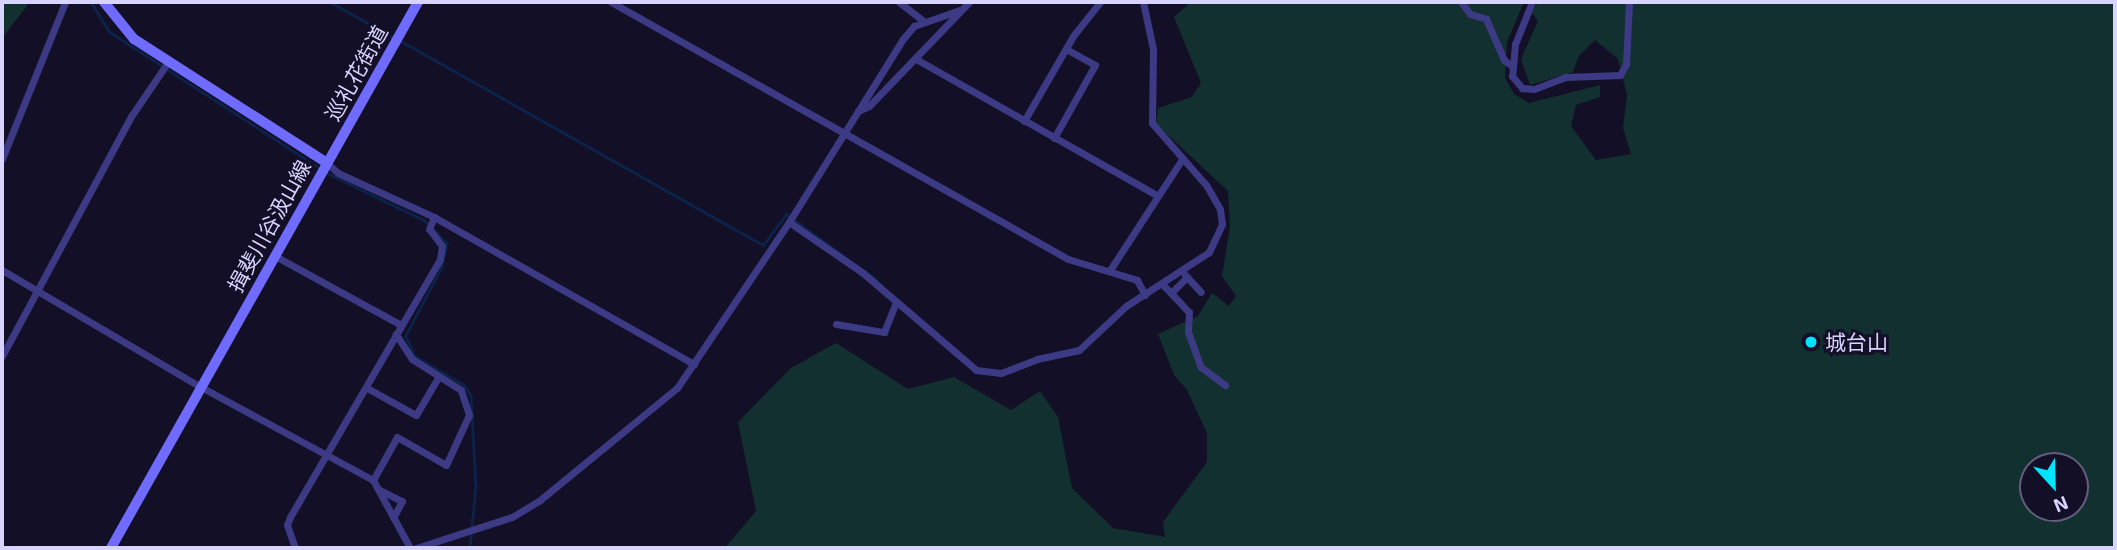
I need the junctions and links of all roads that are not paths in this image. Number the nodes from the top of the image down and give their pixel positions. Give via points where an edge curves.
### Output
1 (65, 2) edge
2 (104, 2) edge
3 (418, 2) edge
4 (611, 2) edge
5 (899, 2) edge
6 (969, 2) edge
7 (1100, 2) edge
8 (1143, 2) edge
9 (1461, 2) edge
10 (1532, 2) edge
11 (1629, 2) edge
12 (960, 10) junction
13 (923, 21) dead end
14 (1066, 49) junction
15 (916, 59) junction
16 (167, 62) junction
17 (1513, 66) junction
18 (858, 111) junction
19 (1024, 121) junction
20 (845, 135) junction
21 (1054, 138) junction
22 (2, 159) edge
23 (1182, 159) junction
24 (327, 163) junction
25 (1156, 195) junction
26 (434, 218) junction
27 (789, 222) junction
28 (275, 256) junction
29 (2, 270) edge
30 (1110, 270) junction
31 (1185, 273) junction
32 (1163, 285) junction
33 (38, 291) junction
34 (1201, 292) dead end
35 (1171, 293) junction
36 (1145, 295) junction
37 (896, 303) junction
38 (836, 324) dead end
39 (401, 325) junction
40 (396, 334) junction
41 (2, 356) edge
42 (694, 364) junction
43 (439, 376) junction
44 (1225, 385) dead end
45 (201, 387) junction
46 (367, 388) junction
47 (328, 456) junction
48 (373, 480) junction
49 (377, 488) junction
50 (393, 518) junction
51 (111, 548) edge
52 (295, 548) edge
53 (410, 548) edge
54 (416, 548) edge

1 - 22 street
2 - 16 main road, 揖斐川谷汲山線 via 134,39
3 - 24 main road, 巡礼花街道
4 - 20 street
5 - 13 street
6 - 12 street
7 - 14 street
8 - 23 street via 1152,39 1152,123
9 - 17 street via 1470,14 1486,19 1504,60
10 - 17 street via 1515,44
11 - 17 street via 1626,64 1620,75 1565,77 1534,89 1516,82
12 - 15 street
12 - 18 street via 914,26
14 - 19 street
14 - 21 street via 1095,65
15 - 18 street via 869,106
15 - 19 street
16 - 24 main road, 揖斐川谷汲山線
16 - 33 street via 132,115
18 - 20 street
19 - 21 street
20 - 27 street
20 - 30 street via 1068,259
21 - 25 street
23 - 25 street
23 - 31 street via 1206,185 1220,209 1222,224 1209,252
24 - 26 street via 338,173
24 - 28 main road, 揖斐川谷汲山線
25 - 30 street
26 - 39 street via 429,229 442,246 440,259
26 - 42 street
27 - 37 street via 863,273
27 - 42 street
28 - 39 street
28 - 45 main road, 揖斐川谷汲山線
29 - 33 street
30 - 36 street via 1137,280
31 - 32 street
31 - 34 street
31 - 35 street
32 - 35 street
32 - 36 street
33 - 41 street
33 - 45 street
35 - 44 street via 1189,312 1188,332 1201,368
36 - 37 street via 1102,325 1079,350 1001,373 976,370
37 - 38 street via 884,332
39 - 40 street
40 - 43 street via 412,359
40 - 46 street
42 - 54 street via 656,409 540,499 499,523
43 - 46 street via 416,415
43 - 48 street via 461,390 468,415 446,465 397,437
45 - 47 street
45 - 51 main road, 揖斐川谷汲山線
46 - 47 street
47 - 48 street
47 - 52 street via 287,525
48 - 49 street
49 - 50 street
49 - 50 street via 401,501
50 - 53 street

